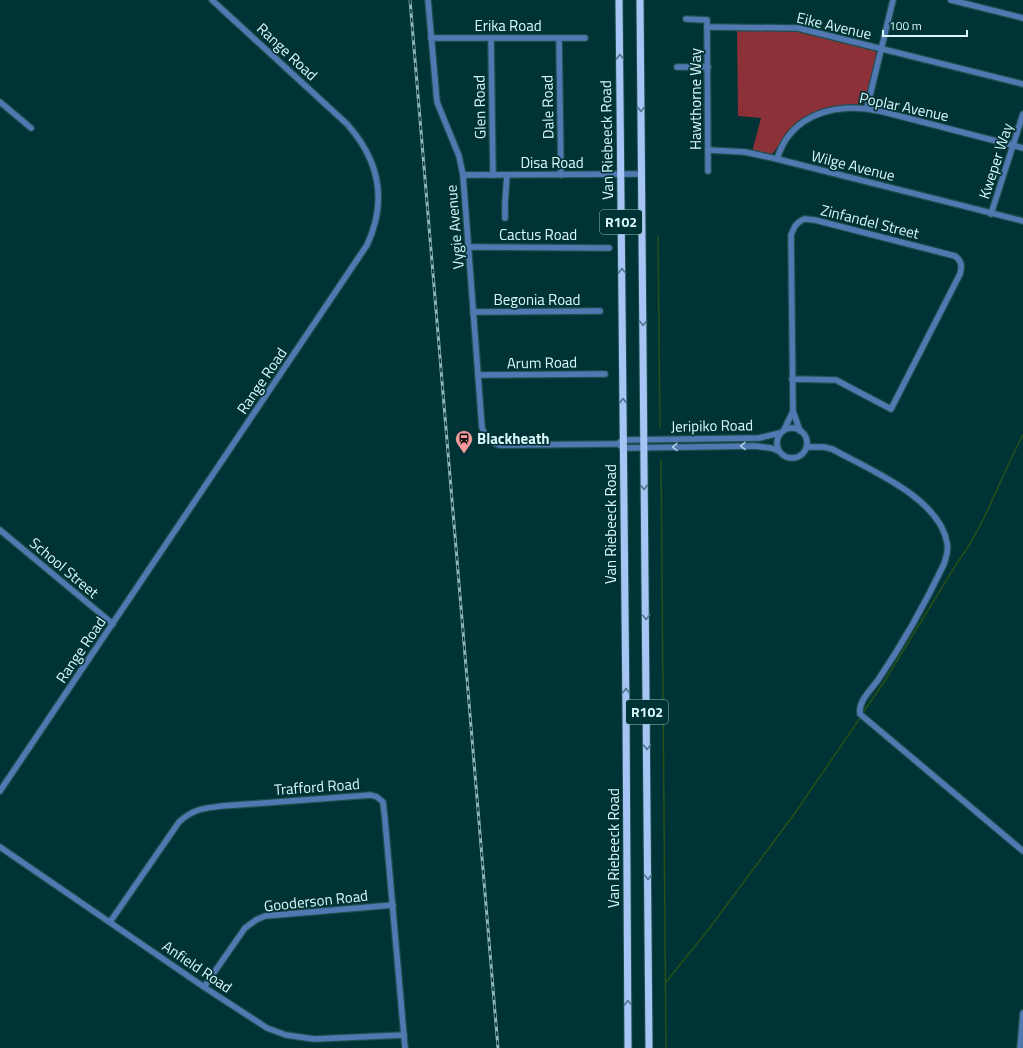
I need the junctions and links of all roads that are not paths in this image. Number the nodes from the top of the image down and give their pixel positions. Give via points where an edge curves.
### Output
1 (212, 0) edge
2 (428, 0) edge
3 (619, 0) edge
4 (640, 0) edge
5 (893, 0) edge
6 (951, 0) edge
7 (1023, 18) edge
8 (686, 19) dead end
9 (707, 27) junction
10 (430, 38) junction
11 (559, 38) junction
12 (585, 38) dead end
13 (491, 39) junction
14 (881, 49) junction
15 (677, 67) dead end
16 (708, 67) junction
17 (1023, 84) edge
18 (0, 102) edge
19 (867, 108) junction
20 (1023, 114) edge
21 (31, 128) dead end
22 (1012, 145) junction
23 (1023, 148) edge
24 (708, 150) junction
25 (776, 159) junction
26 (708, 171) dead end
27 (621, 174) junction
28 (642, 174) junction
29 (463, 175) junction
30 (493, 175) junction
31 (507, 175) junction
32 (561, 175) junction
33 (991, 214) junction
34 (506, 218) dead end
35 (1023, 222) edge
36 (468, 247) junction
37 (609, 248) dead end
38 (600, 311) dead end
39 (474, 312) junction
40 (605, 374) dead end
41 (478, 375) junction
42 (792, 379) junction
43 (793, 411) junction
44 (800, 431) junction
45 (782, 432) junction
46 (644, 439) junction
47 (624, 440) junction
48 (503, 445) joint
49 (621, 446) junction
50 (807, 447) junction
51 (644, 448) junction
52 (779, 451) junction
53 (0, 530) edge
54 (113, 624) junction
55 (0, 792) edge
56 (0, 847) edge
57 (1023, 851) edge
58 (393, 905) junction
59 (110, 922) junction
60 (204, 987) junction
61 (1023, 1013) edge
62 (404, 1035) junction
63 (405, 1048) edge
64 (628, 1048) edge
65 (649, 1048) edge
66 (1020, 1048) edge

1 - 54 street, Range Road via 359,137 375,171 378,188 377,214 367,245
2 - 10 street, Vygie Avenue
27 -> 3 main road, Van Riebeeck Road / R102
4 -> 28 main road, R102
5 - 14 street
6 - 7 street
8 - 9 street via 706,20
9 - 14 street, Eike Avenue via 798,28
9 - 16 street, Hawthorne Way
10 - 13 street, Erika Road
10 - 29 street, Vygie Avenue via 437,102 459,156
11 - 12 street, Erika Road
11 - 13 street, Erika Road
11 - 32 street, Dale Road
13 - 30 street, Glen Road
14 - 17 street, Eike Avenue
14 - 19 street
15 - 16 street
16 - 24 street, Hawthorne Way
18 - 21 street
19 - 22 street, Poplar Avenue
19 - 25 street, Poplar Avenue via 837,109 810,117 791,133
20 - 22 street, Kweper Way
22 - 23 street, Poplar Avenue
22 - 33 street, Kweper Way
24 - 25 street, Wilge Avenue via 745,152
24 - 26 street, Hawthorne Way
25 - 33 street, Wilge Avenue
27 - 28 street, Disa Road
27 - 32 street, Disa Road
47 -> 27 main road, Van Riebeeck Road / R102
28 -> 46 main road, R102
29 - 30 street, Disa Road
29 - 36 street, Vygie Avenue
30 - 31 street, Disa Road
31 - 32 street, Disa Road
31 - 34 street
33 - 35 street, Wilge Avenue
36 - 37 street, Cactus Road
36 - 39 street, Vygie Avenue
38 - 39 street, Begonia Road
39 - 41 street, Vygie Avenue
40 - 41 street, Arum Road
41 - 48 street, Vygie Avenue via 483,431 492,442
42 - 42 street, Zinfandel Street via 791,235 794,226 799,222 804,219 815,220 955,256 961,261 960,274 891,409 836,380
42 - 43 street, Zinfandel Street
43 - 44 street, Zinfandel Street
43 - 45 street, Zinfandel Street
44 - 45 street via 792,428
44 - 50 street via 806,438
45 - 46 street, Jeripiko Road via 759,438
45 - 52 street via 777,442
46 - 47 street, Jeripiko Road
46 - 51 main road, R102
47 - 49 main road, Van Riebeeck Road / R102
48 - 49 street, Jeripiko Road
49 - 51 street, Jeripiko Road
64 -> 49 main road, Van Riebeeck Road / R102
50 - 52 street via 803,454 793,459 786,458
50 - 57 street via 832,449 912,494 932,512 944,533 948,544 947,555 938,576 905,637 861,703 860,714
52 -> 51 street, Jeripiko Road via 754,446
51 -> 65 main road, R102
53 - 54 street, School Street
54 - 55 street, Range Road
56 - 59 street, Anfield Road
58 - 59 street, Trafford Road via 383,802 371,795 222,806 195,811 179,822
58 - 60 street, Gooderson Road via 265,916 245,928
58 - 62 street, Trafford Road
59 - 60 street, Anfield Road
60 - 62 street, Anfield Road via 258,1023 286,1034 314,1039
61 - 66 street
62 - 63 street, Trafford Road

